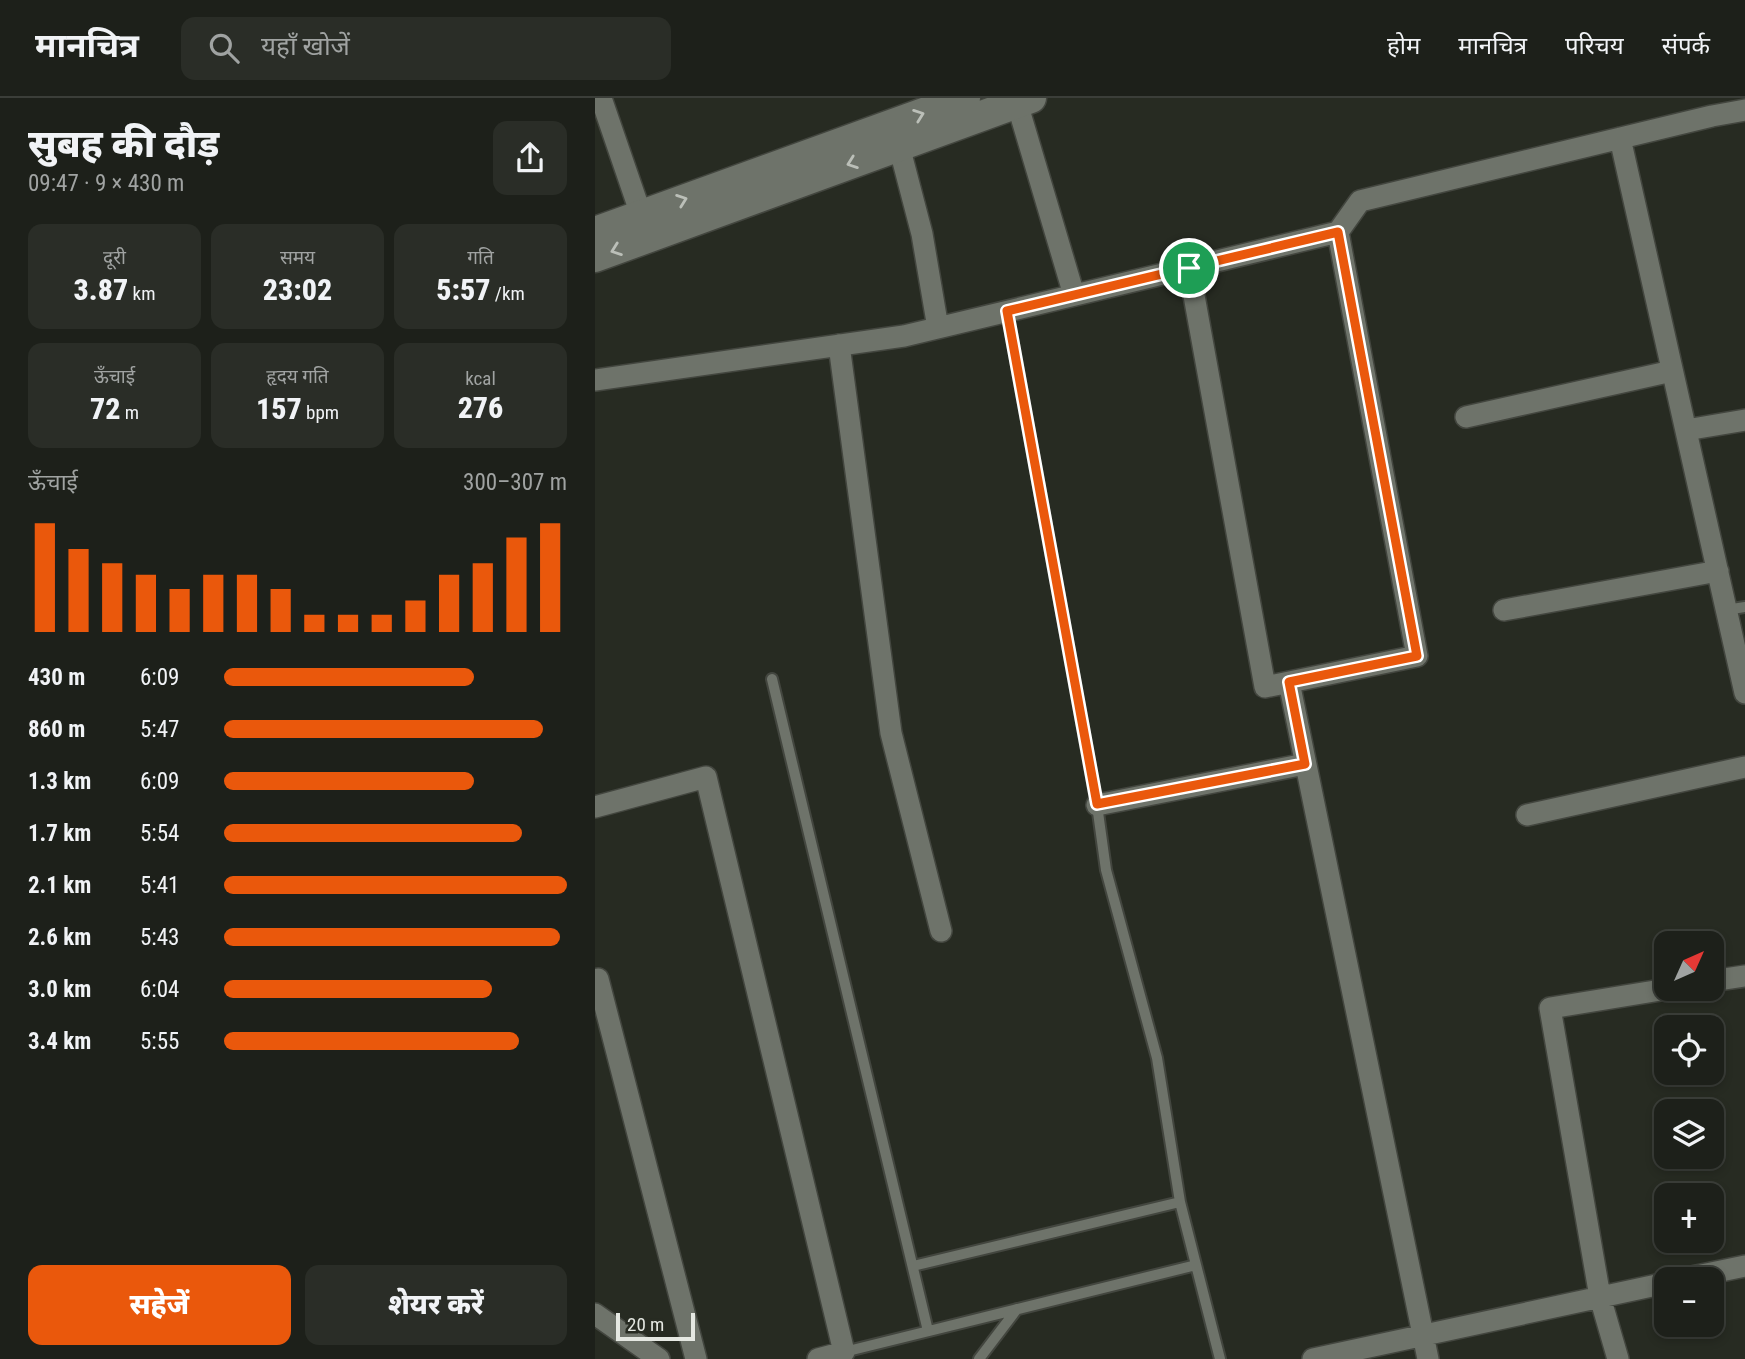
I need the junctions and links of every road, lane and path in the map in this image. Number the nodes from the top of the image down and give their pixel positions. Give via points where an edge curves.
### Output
1 (1024, 101) edge
2 (964, 104) edge
3 (600, 110) edge
4 (1745, 110) edge
5 (1620, 138) junction
6 (899, 146) junction
7 (645, 226) junction
8 (595, 232) edge
9 (1338, 232) junction
10 (595, 257) edge
11 (1189, 268) junction
12 (1074, 295) junction
13 (1007, 311) junction
14 (937, 328) junction
15 (839, 345) junction
16 (1672, 371) junction
17 (595, 380) edge
18 (1466, 417) dead end
19 (1745, 420) edge
20 (1686, 430) junction
21 (1718, 571) junction
22 (1736, 609) edge
23 (1504, 610) dead end
24 (772, 679) dead end
25 (1289, 682) junction
26 (1745, 693) edge
27 (1305, 764) junction
28 (1745, 767) edge
29 (1097, 804) junction
30 (595, 807) edge
31 (1527, 815) dead end
32 (941, 931) dead end
33 (1745, 976) edge
34 (1724, 979) edge
35 (595, 980) edge
36 (1654, 991) edge
37 (1180, 1202) junction
38 (1196, 1265) junction
39 (913, 1266) junction
40 (1745, 1266) edge
41 (1724, 1270) edge
42 (1654, 1286) edge
43 (1600, 1297) junction
44 (1017, 1309) junction
45 (595, 1314) edge
46 (929, 1331) junction
47 (1424, 1335) junction
48 (844, 1352) junction
49 (659, 1359) edge
50 (695, 1359) edge
51 (818, 1359) edge
52 (979, 1359) edge
53 (1220, 1359) edge
54 (1313, 1359) edge
55 (1429, 1359) edge
56 (1618, 1359) edge

1 - 2 street
1 - 12 street
2 - 6 street
7 -> 2 street
3 - 7 street
4 - 5 street
5 - 9 street via 1360,201
5 - 16 street
6 -> 7 street
6 - 14 street via 922,234
7 - 8 street
7 -> 10 street
9 - 11 street
9 - 25 street via 1417,656
11 - 12 street
11 - 25 street via 1265,687
12 - 13 street
13 - 14 street
13 - 29 lane
14 - 15 street
15 - 17 street
15 - 32 street via 891,733
16 - 18 street
16 - 20 street
19 - 20 street
20 - 21 street
21 - 22 street
21 - 23 street
22 - 26 street
24 - 39 lane
25 - 27 street
27 - 29 street
27 - 47 street
28 - 31 street
29 - 37 lane via 1106,870 1157,1058
30 - 48 street via 706,777
33 - 34 street
35 - 50 street
36 - 43 street via 1550,1008
37 - 38 lane
37 - 39 lane
38 - 44 lane
38 - 53 lane
39 - 46 lane
40 - 41 street
42 - 43 street
43 - 47 street
43 - 56 street
44 - 46 lane
44 - 52 lane
45 - 49 street
46 - 48 lane
47 - 54 street
47 - 55 street
48 - 51 street

